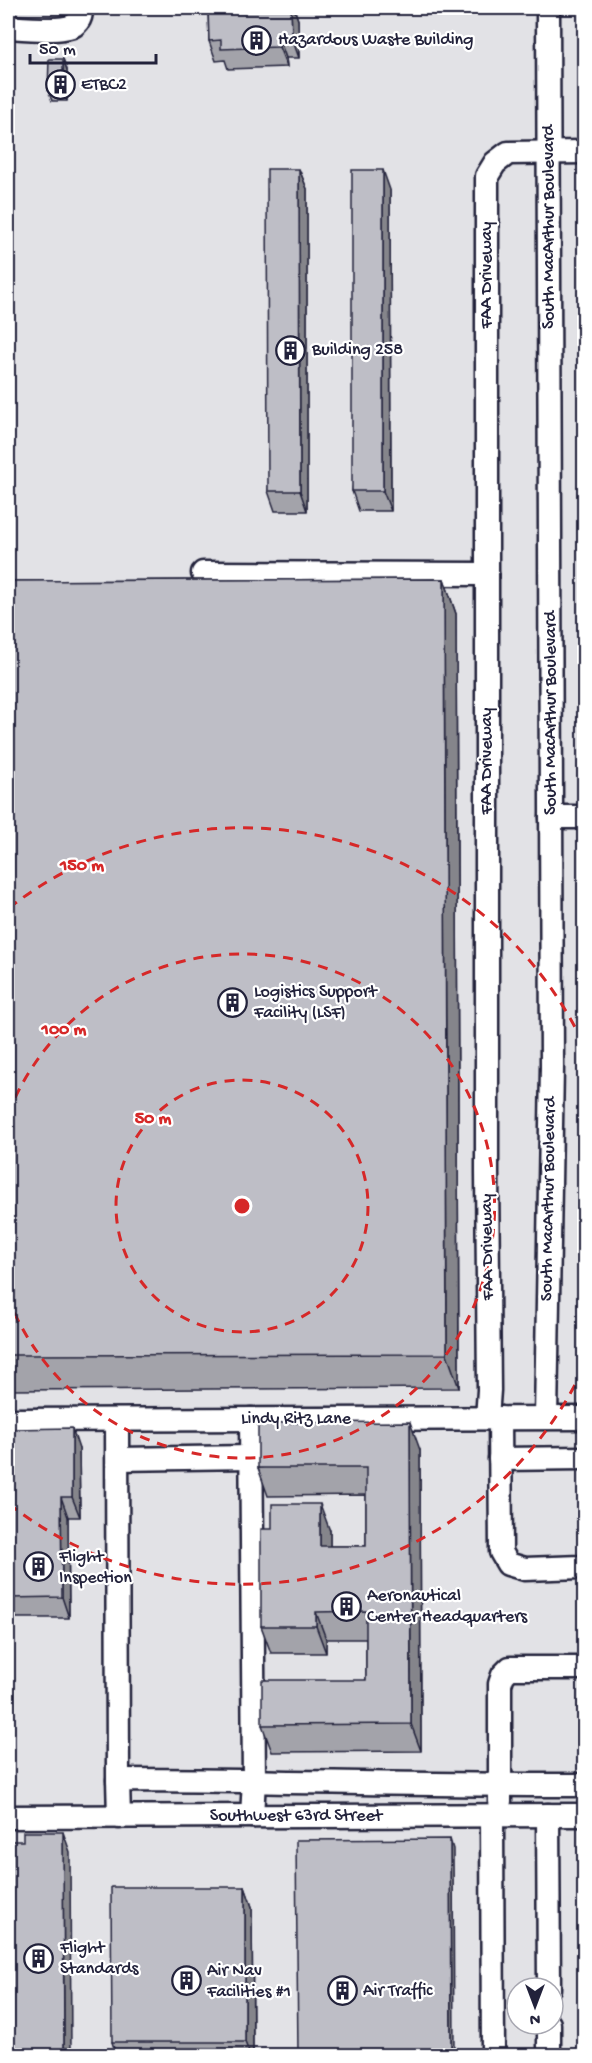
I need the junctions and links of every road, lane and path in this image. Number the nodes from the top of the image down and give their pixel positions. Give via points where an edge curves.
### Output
1 (81, 8) edge
2 (548, 8) edge
3 (8, 27) edge
4 (549, 152) junction
5 (585, 152) edge
6 (203, 573) dead end
7 (487, 574) junction
8 (551, 817) junction
9 (585, 817) edge
10 (493, 1418) junction
11 (546, 1418) junction
12 (585, 1418) edge
13 (251, 1419) junction
14 (8, 1420) edge
15 (117, 1420) junction
16 (251, 1457) junction
17 (585, 1458) edge
18 (118, 1459) junction
19 (500, 1459) junction
20 (585, 1566) edge
21 (585, 1668) edge
22 (118, 1780) junction
23 (254, 1780) junction
24 (585, 1785) edge
25 (500, 1786) junction
26 (496, 1815) junction
27 (548, 1815) junction
28 (585, 1815) edge
29 (252, 1816) junction
30 (8, 1817) edge
31 (119, 1817) junction
32 (549, 1976) edge
33 (549, 2036) edge
34 (493, 2055) edge
35 (549, 2055) edge

1 - 3 street via 80,18 67,28
2 - 4 street, South MacArthur Boulevard
4 - 5 street, FAA Driveway
4 - 7 street, FAA Driveway via 508,153 487,176
4 - 8 street, South MacArthur Boulevard
6 - 7 street
7 - 10 street, FAA Driveway via 487,1172 489,1390
8 - 9 street
8 - 11 street, South MacArthur Boulevard via 552,1067
10 - 11 street, Lindy Ritz Lane
10 - 13 street, Lindy Ritz Lane
10 - 19 street, FAA Driveway
11 - 12 street, Lindy Ritz Lane
13 - 15 street, Lindy Ritz Lane
13 - 16 street
14 - 15 street, Lindy Ritz Lane
15 - 18 street
16 - 18 street
16 - 23 street
17 - 19 street
18 - 22 street
19 - 20 street, FAA Driveway via 501,1552 508,1564 525,1569
21 - 25 street via 510,1668 503,1675
22 - 23 street
22 - 31 street
23 - 25 street
23 - 29 street
24 - 25 street
25 - 26 street
26 - 27 street, Southwest 63rd Street
26 - 29 street, Southwest 63rd Street
26 - 34 street
27 - 28 street, Southwest 63rd Street
27 - 32 street
29 - 31 street, Southwest 63rd Street
30 - 31 street, Southwest 63rd Street
33 - 35 street

